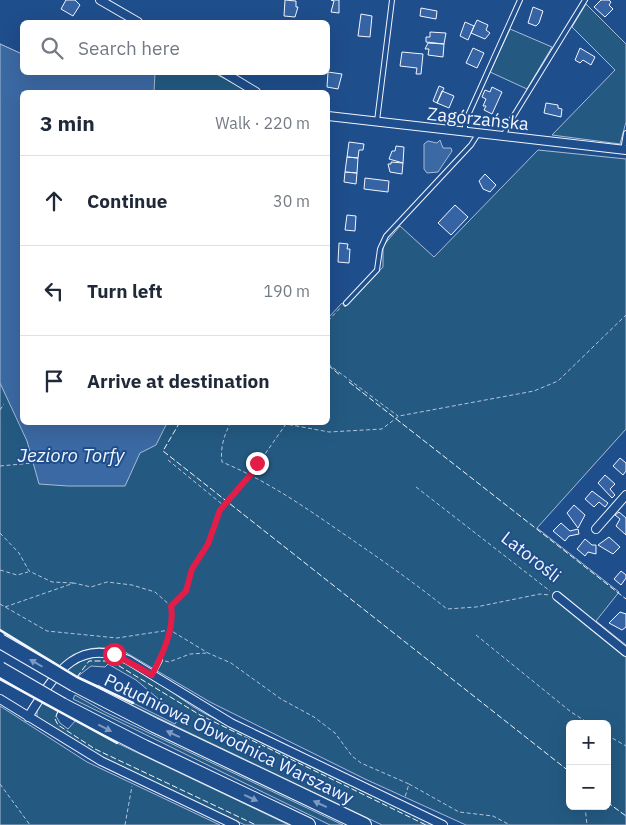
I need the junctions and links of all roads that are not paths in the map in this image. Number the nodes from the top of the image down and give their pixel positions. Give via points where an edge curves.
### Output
1 (100, 0) edge
2 (392, 0) edge
3 (520, 0) edge
4 (585, 0) edge
5 (135, 20) edge
6 (227, 75) edge
7 (253, 90) edge
8 (330, 116) edge
9 (376, 124) junction
10 (465, 132) junction
11 (626, 133) edge
12 (478, 134) junction
13 (504, 136) junction
14 (625, 150) edge
15 (346, 302) road end
16 (626, 495) edge
17 (596, 529) dead end
18 (557, 596) road end
19 (0, 641) edge
20 (626, 652) edge
21 (160, 660) road end
22 (0, 669) edge
23 (152, 675) junction
24 (0, 699) edge
25 (28, 717) junction
26 (235, 825) edge
27 (308, 825) edge
28 (364, 825) edge
29 (443, 825) edge

1 - 5 street
2 - 9 lane
3 - 10 lane via 465,122
4 - 13 lane
6 - 7 street
8 - 9 street, Zagórzańska
9 - 10 street, Zagórzańska
10 - 12 street, Zagórzańska
11 - 14 lane
12 - 13 street, Zagórzańska
12 - 15 lane via 386,236 377,270
13 - 14 street, Zagórzańska
16 - 17 street
18 - 20 street, Latorośli
28 -> 19 highway, Południowa Obwodnica Warszawy, bridge via 154,725
21 - 23 lane
22 -> 27 highway, bridge via 144,748
23 - 25 street via 114,654 85,654 58,673
23 - 29 street via 231,723
24 - 25 street
25 - 26 street via 82,751

